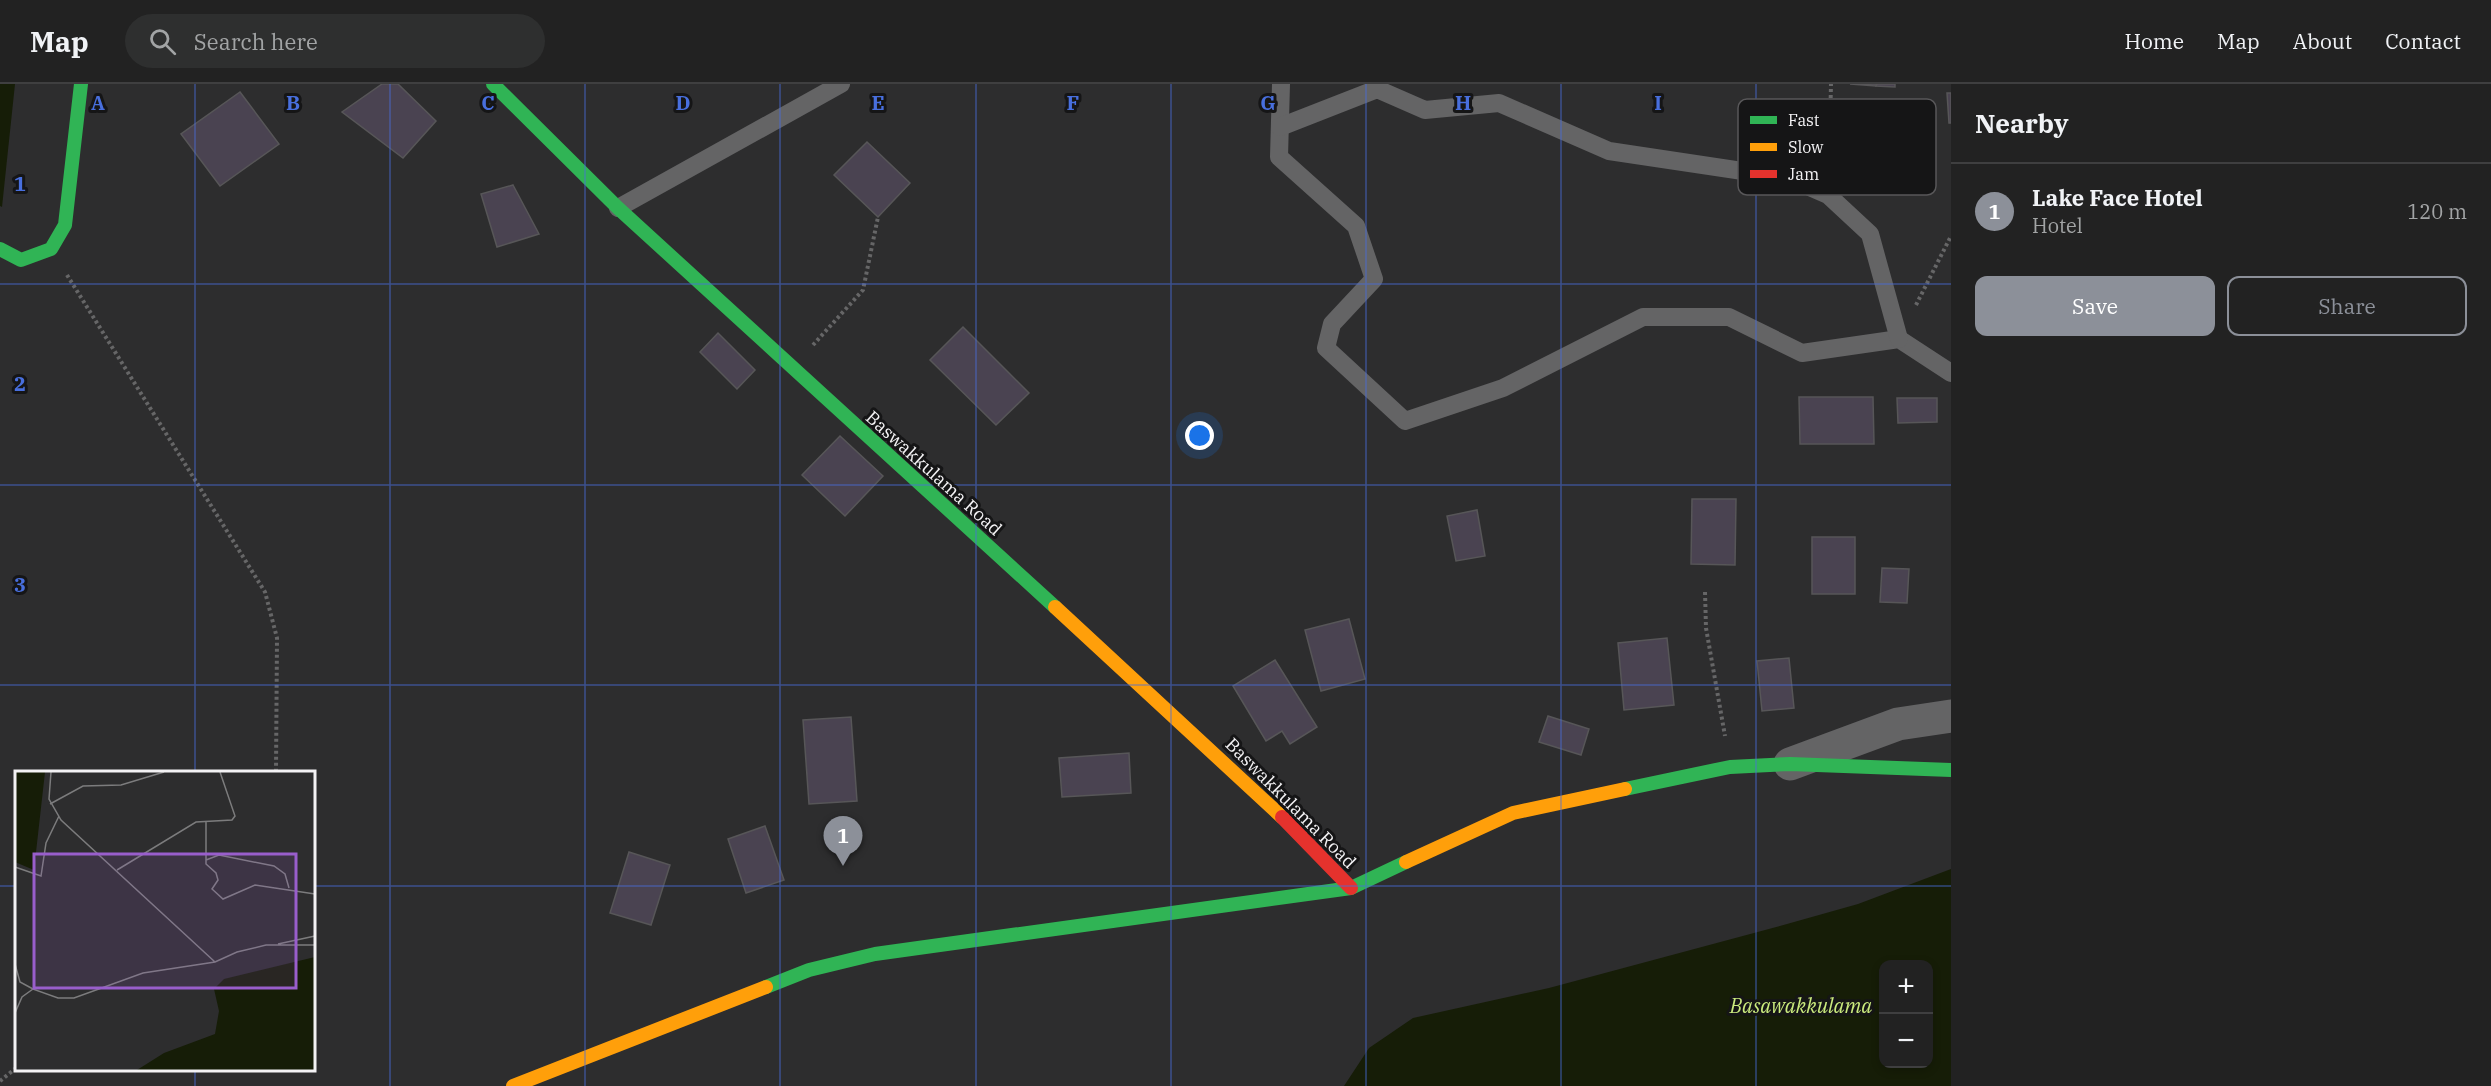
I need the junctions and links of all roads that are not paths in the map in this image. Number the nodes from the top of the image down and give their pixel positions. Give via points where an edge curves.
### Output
1 (81, 84) edge
2 (493, 84) edge
3 (841, 84) edge
4 (1281, 84) edge
5 (1280, 127) junction
6 (1738, 170) edge
7 (1828, 195) edge
8 (618, 208) junction
9 (0, 249) edge
10 (1899, 339) junction
11 (1951, 373) edge
12 (1951, 716) edge
13 (1790, 764) junction
14 (1951, 770) edge
15 (1351, 888) junction
16 (513, 1086) edge

1 - 9 street via 64,225 51,249 21,260
2 - 8 street, Baswakkulama Road
3 - 8 lane
4 - 5 lane
5 - 6 lane via 1377,89 1425,110 1499,103 1609,151
5 - 10 lane via 1279,157 1356,226 1374,279 1332,324 1326,348 1405,420 1503,388 1643,317 1729,317 1802,353
7 - 10 lane via 1870,234
8 - 15 street, Baswakkulama Road via 1262,797
10 - 11 lane
12 - 13 street via 1898,724
13 - 14 street
13 - 15 street via 1730,766 1513,813
15 - 16 street via 875,954 808,970

